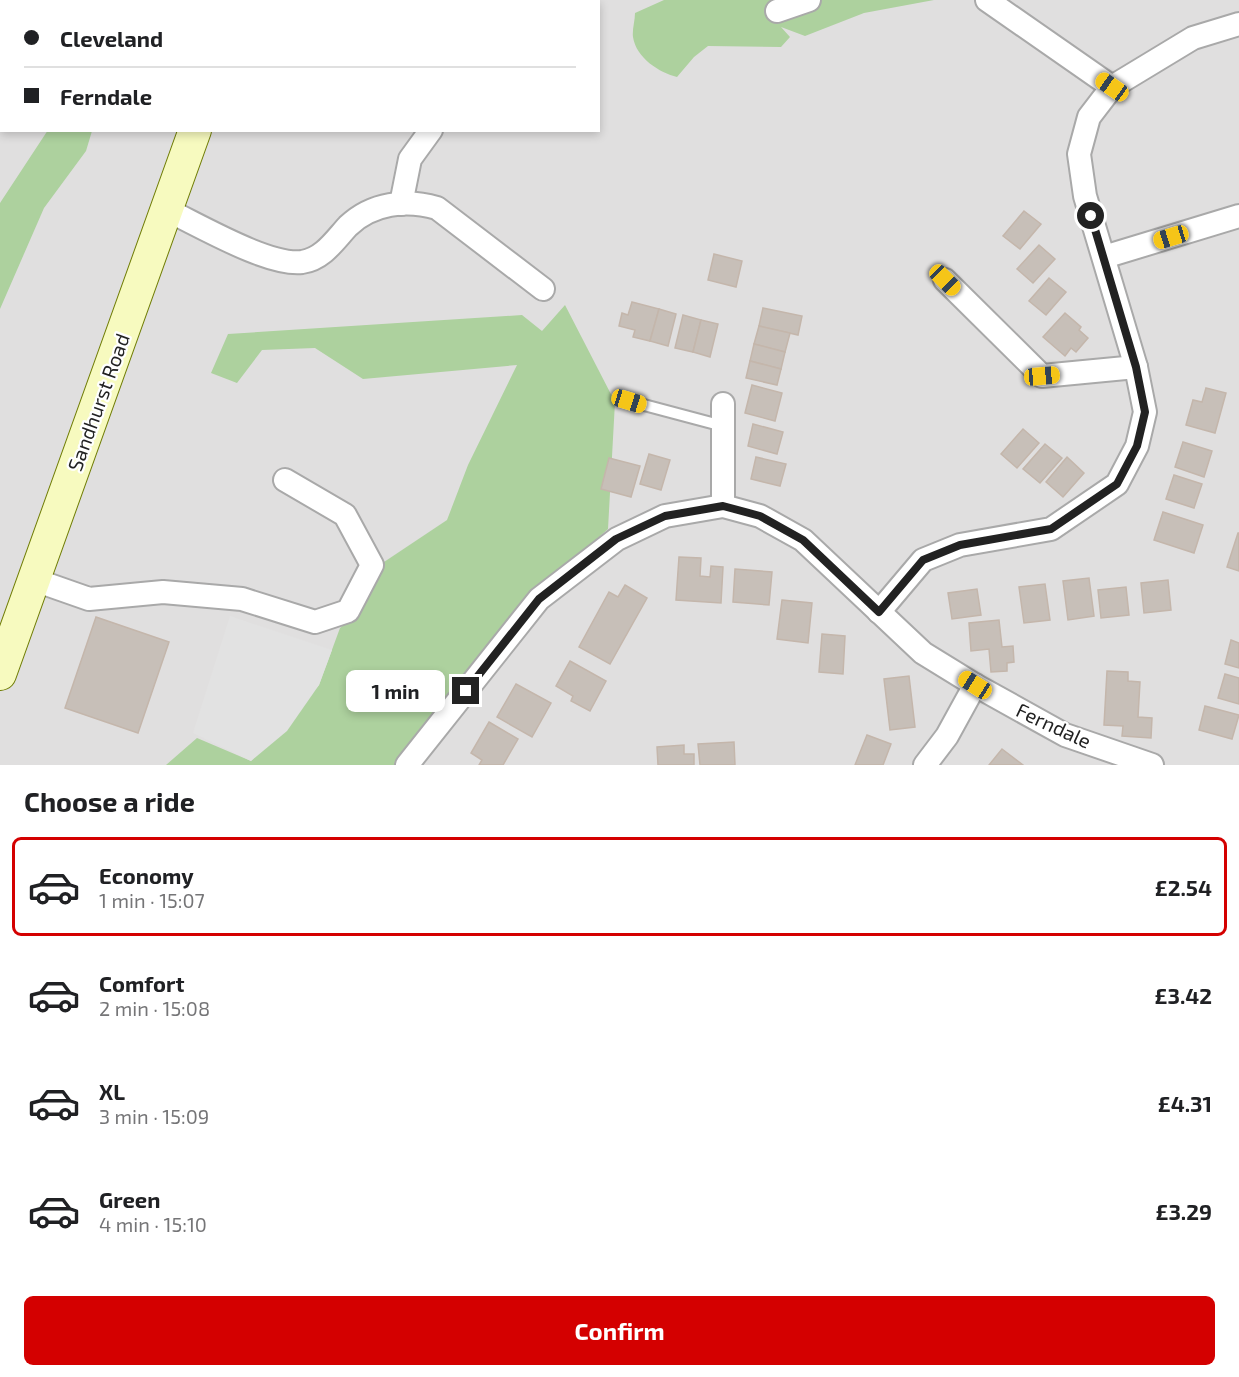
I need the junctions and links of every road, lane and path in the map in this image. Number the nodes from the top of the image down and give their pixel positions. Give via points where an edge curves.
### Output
1 (809, 0) edge
2 (987, 0) edge
3 (777, 11) dead end
4 (1239, 24) edge
5 (1112, 87) junction
6 (194, 132) edge
7 (430, 132) edge
8 (401, 204) junction
9 (167, 210) junction
10 (1239, 216) edge
11 (1104, 257) junction
12 (945, 280) dead end
13 (543, 289) dead end
14 (1136, 367) junction
15 (629, 401) dead end
16 (723, 415) joint
17 (285, 480) dead end
18 (723, 506) junction
19 (32, 579) junction
20 (879, 612) junction
21 (0, 674) edge
22 (975, 685) junction
23 (406, 765) edge
24 (925, 765) edge
25 (1152, 765) edge

1 - 3 street
2 - 5 street
4 - 5 street via 1193,38
5 - 11 street via 1089,117 1079,154 1085,196
6 - 9 street, Sandhurst Road
7 - 8 street via 410,159
8 - 9 street via 374,208 349,225 331,248 303,262 268,257
8 - 13 street via 437,208
9 - 19 street, Sandhurst Road
10 - 11 street
11 - 14 street
12 - 14 street via 1042,376
14 - 20 street via 1145,412 1137,446 1117,484 1051,529 960,545 923,560
15 - 16 lane
16 - 18 street
17 - 19 street via 345,515 372,565 348,611 315,622 242,599 163,592 89,599
18 - 20 street, Ferndale via 760,516 803,540
18 - 23 street, Ferndale via 665,516 616,539 539,599
19 - 21 street, Sandhurst Road
20 - 22 street, Ferndale via 923,653
22 - 24 street via 947,736
22 - 25 street, Ferndale via 1065,735

